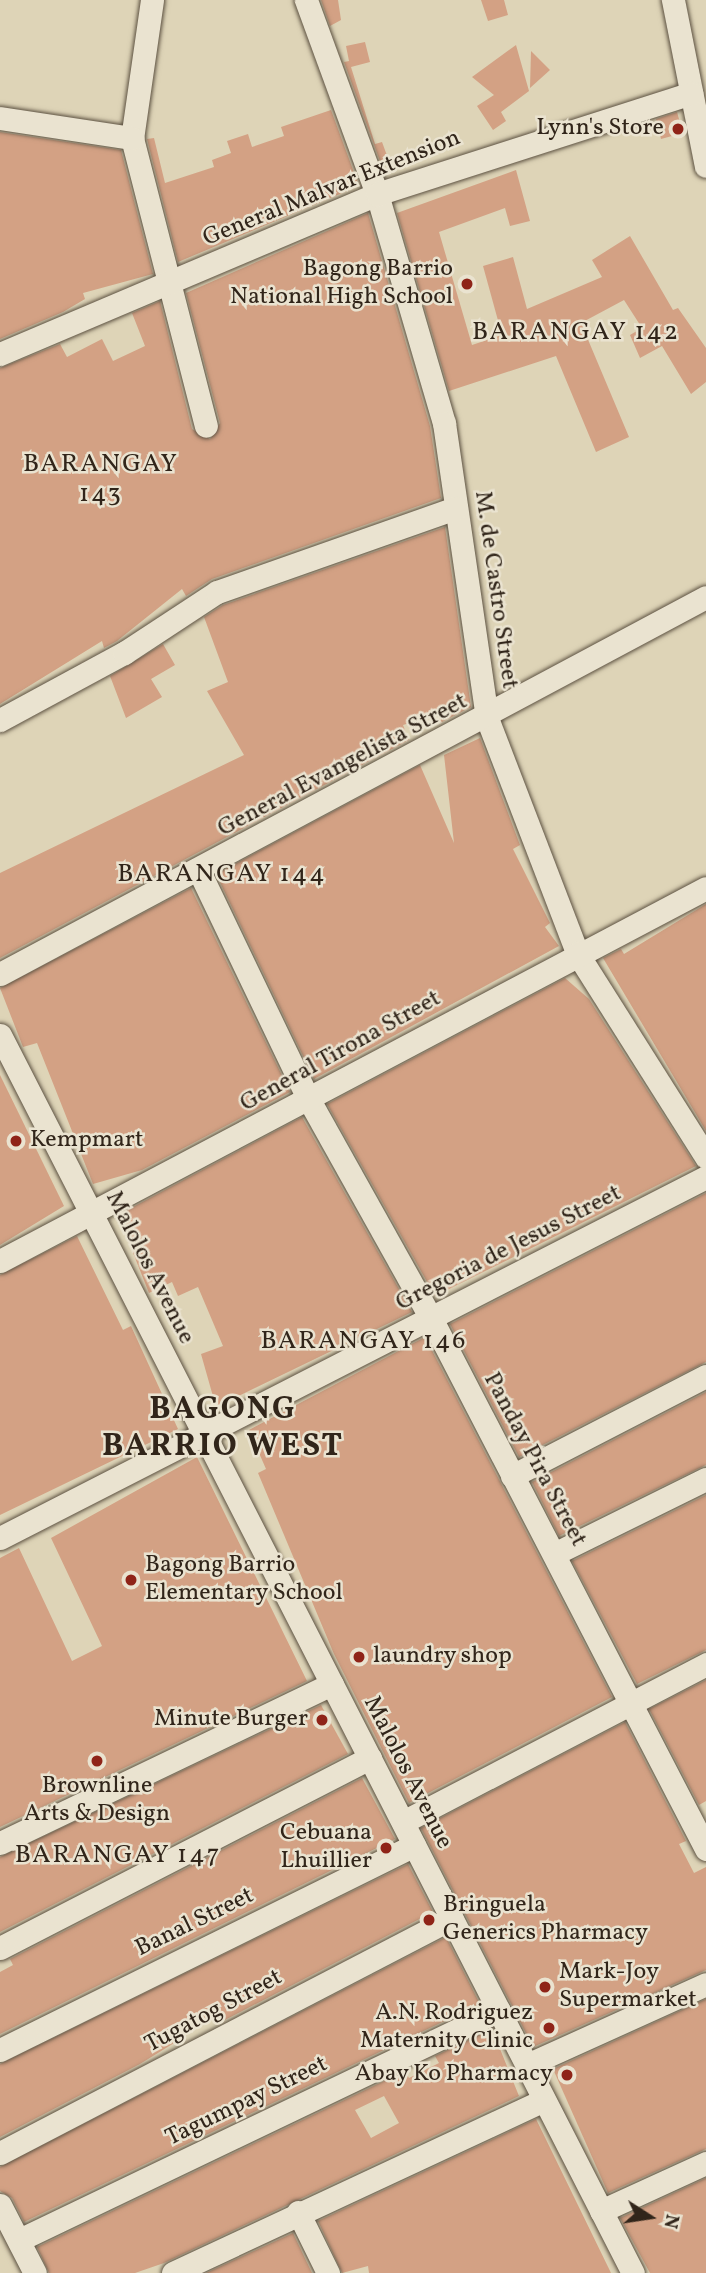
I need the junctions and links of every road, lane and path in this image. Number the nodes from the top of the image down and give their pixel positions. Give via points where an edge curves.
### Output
1 (152, 0) edge
2 (306, 0) edge
3 (673, 0) edge
4 (691, 93) junction
5 (0, 118) edge
6 (131, 138) junction
7 (706, 166) edge
8 (377, 194) junction
9 (166, 284) junction
10 (0, 354) edge
11 (206, 426) dead end
12 (456, 508) junction
13 (706, 597) edge
14 (487, 718) junction
15 (0, 720) edge
16 (200, 873) junction
17 (706, 888) edge
18 (577, 953) junction
19 (0, 974) edge
20 (0, 1035) edge
21 (309, 1100) junction
22 (706, 1157) edge
23 (706, 1177) edge
24 (92, 1215) junction
25 (0, 1261) edge
26 (431, 1318) junction
27 (706, 1376) edge
28 (205, 1434) junction
29 (512, 1476) junction
30 (706, 1479) edge
31 (0, 1538) edge
32 (554, 1554) junction
33 (706, 1664) edge
34 (332, 1684) junction
35 (631, 1704) junction
36 (370, 1758) junction
37 (403, 1822) junction
38 (704, 1842) edge
39 (0, 1843) edge
40 (414, 1845) junction
41 (452, 1918) junction
42 (0, 1948) edge
43 (706, 1984) edge
44 (499, 2010) junction
45 (0, 2050) edge
46 (527, 2065) junction
47 (544, 2100) junction
48 (0, 2153) edge
49 (706, 2163) edge
50 (0, 2205) edge
51 (601, 2211) junction
52 (298, 2212) junction
53 (19, 2241) junction
54 (35, 2273) edge
55 (173, 2273) edge
56 (328, 2273) edge
57 (633, 2273) edge

1 - 6 street
2 - 8 street, M. de Castro Street
3 - 4 street
4 - 7 street
4 - 8 street, General Malvar Extension
5 - 6 street
6 - 9 street
8 - 9 street, General Malvar Extension
8 - 12 street, M. de Castro Street via 444,423
9 - 10 street, General Malvar Extension
9 - 11 street
12 - 14 street, M. de Castro Street
12 - 15 street via 217,592 124,653
13 - 14 street, General Evangelista Street
14 - 16 street, General Evangelista Street
14 - 18 street, M. de Castro Street
16 - 19 street, General Evangelista Street
16 - 21 street, Panday Pira Street
17 - 18 street, General Tirona Street
18 - 21 street, General Tirona Street
18 - 22 street, M. de Castro Street
20 - 24 street, Malolos Avenue
21 - 24 street, General Tirona Street
21 - 26 street, Panday Pira Street
23 - 26 street, Gregoria de Jesus Street
24 - 25 street, General Tirona Street
24 - 28 street, Malolos Avenue
26 - 28 street, Gregoria de Jesus Street
26 - 29 street, Panday Pira Street
27 - 29 street
28 - 31 street, Gregoria de Jesus Street
28 - 34 street, Malolos Avenue
29 - 32 street, Panday Pira Street
30 - 32 street
32 - 35 street, Panday Pira Street
33 - 35 street
34 - 36 street, Malolos Avenue
34 - 39 street
35 - 37 street
35 - 38 street, Panday Pira Street
36 - 37 street, Malolos Avenue
36 - 42 street
37 - 40 street, Malolos Avenue
40 - 41 street, Malolos Avenue
40 - 45 street, Banal Street
41 - 44 street, Malolos Avenue
41 - 48 street, Tugatog Street
43 - 46 street
44 - 46 street, Malolos Avenue
44 - 53 street, Tagumpay Street
46 - 47 street, Malolos Avenue
47 - 51 street, Malolos Avenue
47 - 52 street
49 - 51 street
50 - 53 street
51 - 57 street, Malolos Avenue
52 - 55 street
52 - 56 street
53 - 54 street

